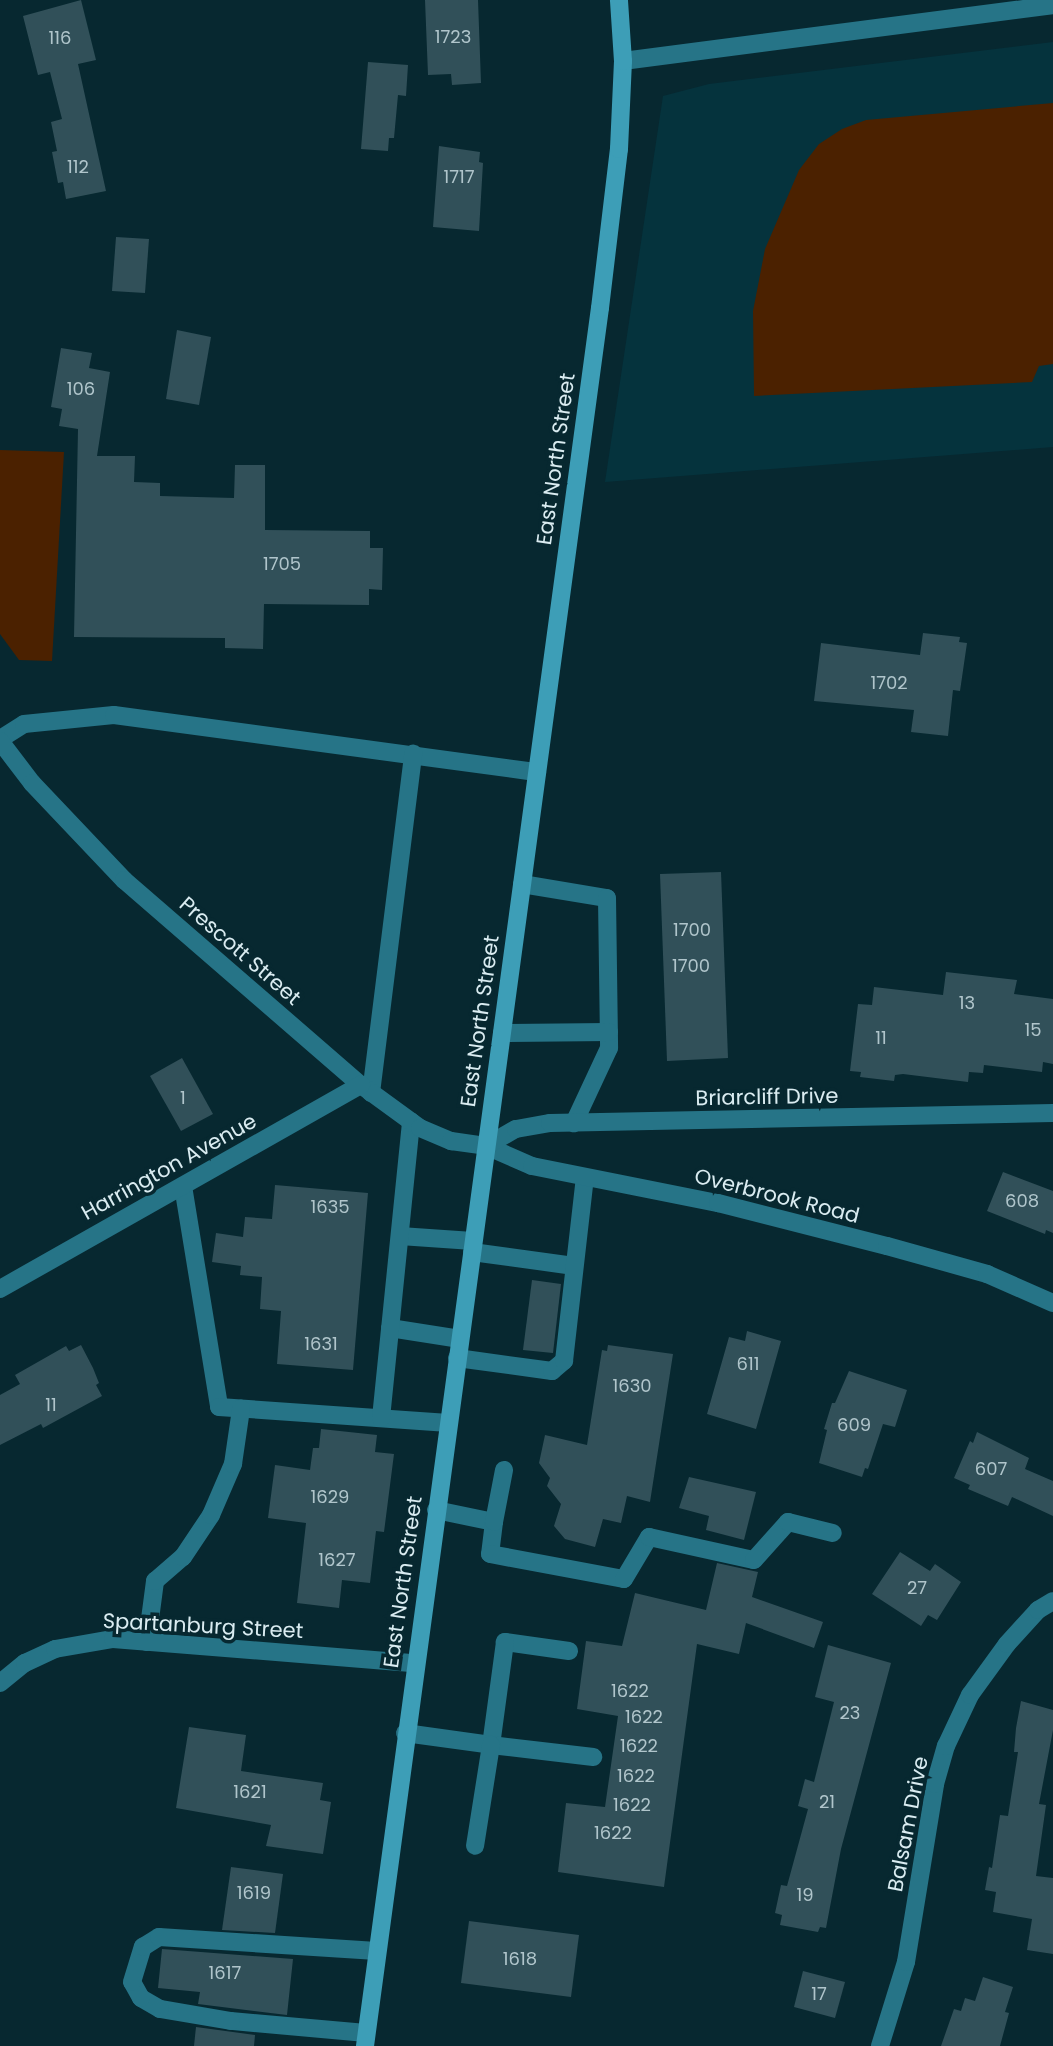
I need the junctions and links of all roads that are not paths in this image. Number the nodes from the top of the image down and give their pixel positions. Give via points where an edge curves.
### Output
1 (619, 0) edge
2 (1053, 5) edge
3 (623, 61) junction
4 (0, 740) edge
5 (413, 754) junction
6 (537, 772) junction
7 (522, 884) junction
8 (609, 1032) junction
9 (502, 1033) junction
10 (366, 1089) junction
11 (1053, 1113) edge
12 (411, 1122) junction
13 (574, 1123) junction
14 (486, 1146) junction
15 (585, 1177) junction
16 (183, 1185) junction
17 (400, 1236) junction
18 (472, 1247) junction
19 (574, 1266) junction
20 (0, 1289) edge
21 (1053, 1303) edge
22 (390, 1328) junction
23 (460, 1339) junction
24 (457, 1358) junction
25 (241, 1409) junction
26 (381, 1418) junction
27 (448, 1423) junction
28 (504, 1470) dead end
29 (436, 1510) junction
30 (494, 1522) junction
31 (833, 1533) dead end
32 (1053, 1601) edge
33 (147, 1642) junction
34 (569, 1651) dead end
35 (414, 1663) junction
36 (0, 1683) edge
37 (405, 1733) junction
38 (491, 1745) junction
39 (593, 1757) dead end
40 (475, 1846) dead end
41 (377, 1951) junction
42 (366, 2039) edge
43 (880, 2046) edge

1 - 3 main road, East North Street
2 - 3 street
3 - 6 main road, East North Street via 616,175
4 - 5 street via 24,724 114,715
4 - 10 street, Prescott Street via 32,783 124,880
5 - 6 street
5 - 10 street
6 - 7 main road, East North Street
7 - 8 street via 607,898
7 - 9 main road, East North Street
8 - 9 street
8 - 13 street via 609,1048
9 - 14 main road, East North Street
10 - 12 street, Prescott Street
10 - 16 street, Harrington Avenue
11 - 13 street, Briarcliff Drive
12 - 14 street, Prescott Street via 451,1141
12 - 17 street
13 - 14 street, Briarcliff Drive via 516,1129
14 - 15 street, Overbrook Road via 532,1166
14 - 18 main road, East North Street
15 - 19 street
15 - 21 street, Overbrook Road via 718,1203 887,1246 987,1274
16 - 20 street, Harrington Avenue
16 - 25 street via 219,1408
17 - 18 street
17 - 22 street
18 - 19 street
18 - 23 main road, East North Street
19 - 24 street via 564,1360 552,1371
22 - 23 street
22 - 26 street
23 - 24 main road, East North Street
24 - 27 main road, East North Street
25 - 26 street
25 - 33 street via 233,1464 211,1515 183,1558 155,1581
26 - 27 street
27 - 29 main road, East North Street
28 - 30 street
29 - 30 street
29 - 35 main road, East North Street
30 - 31 street via 490,1553 624,1579 649,1537 754,1560 788,1522
32 - 43 street, Balsam Drive via 1038,1609 1007,1644 970,1695 946,1746 935,1784 906,1962
33 - 35 street, Spartanburg Street
33 - 36 street, Spartanburg Street via 113,1639 55,1649 25,1663
34 - 38 street via 505,1642
35 - 37 main road, East North Street
37 - 38 street
37 - 41 main road, East North Street
38 - 39 street
38 - 40 street
41 - 42 main road, East North Street
41 - 42 street via 159,1937 143,1947 132,1982 141,1998 160,2009

